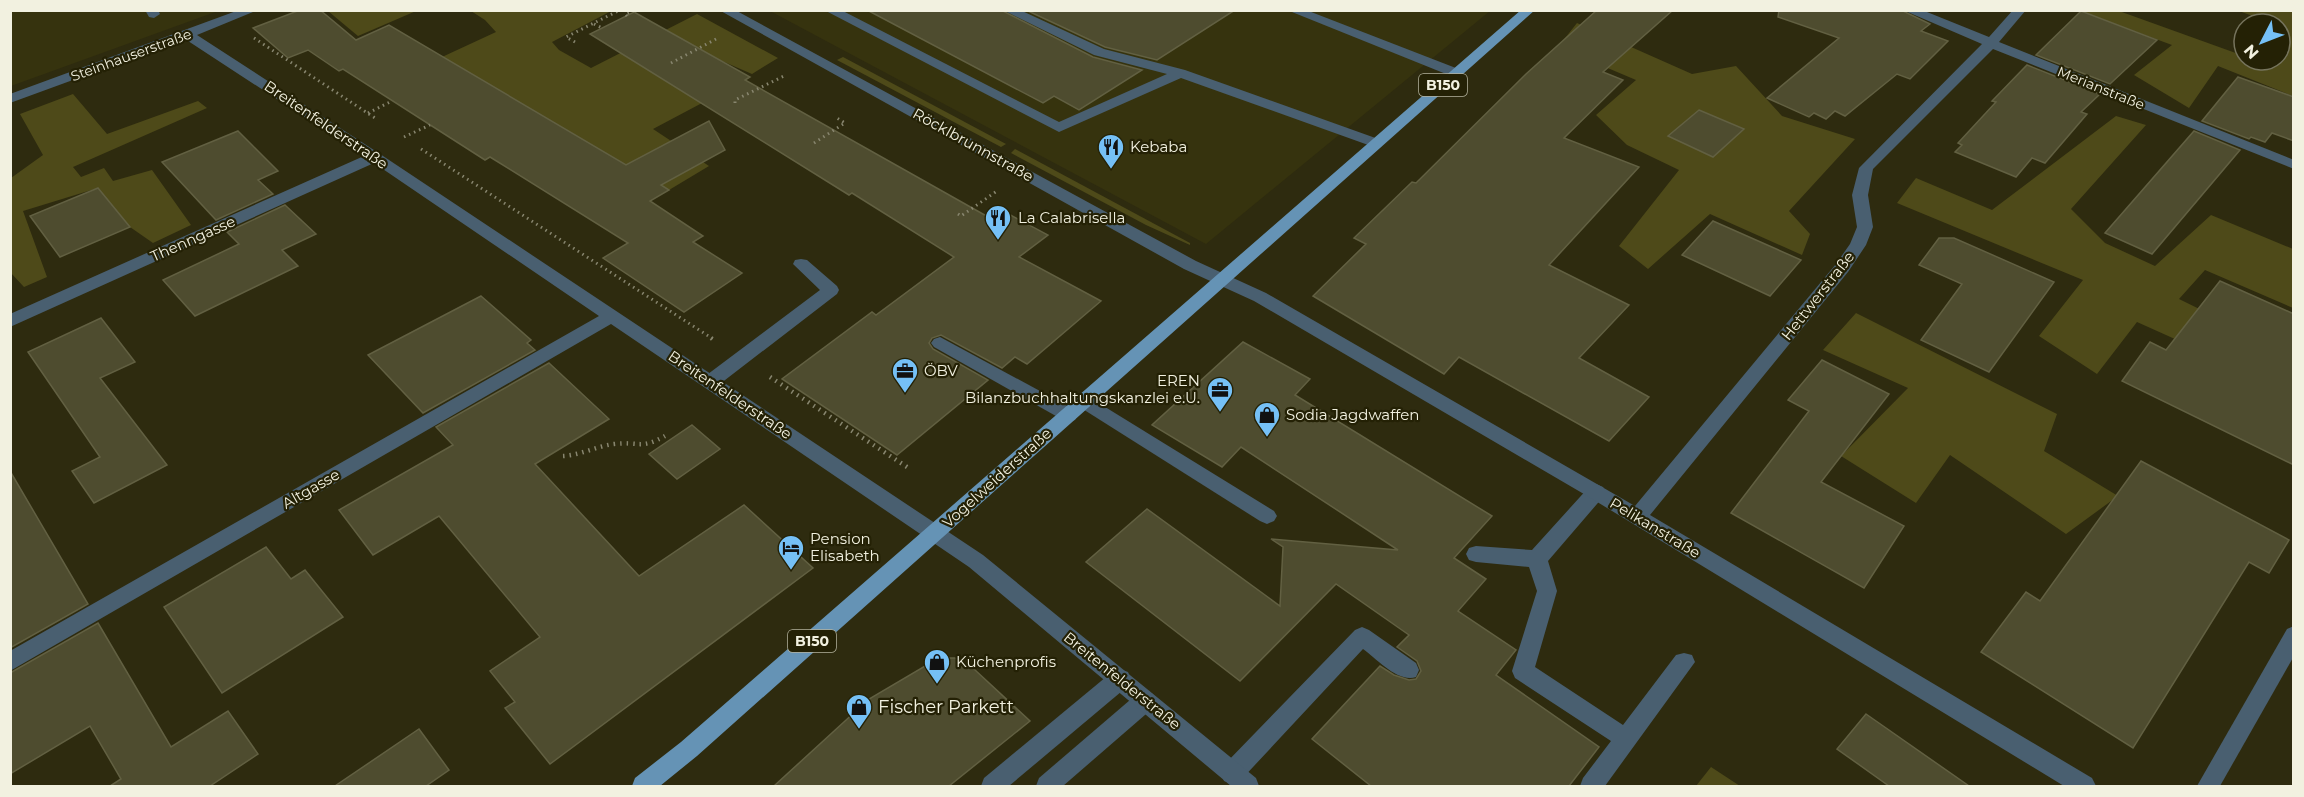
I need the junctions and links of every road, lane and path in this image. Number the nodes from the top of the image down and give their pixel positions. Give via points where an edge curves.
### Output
1 (252, 10) edge
2 (620, 10) edge
3 (725, 10) edge
4 (1009, 10) edge
5 (1293, 10) edge
6 (1529, 10) edge
7 (1909, 10) edge
8 (2020, 10) edge
9 (633, 11) edge
10 (832, 11) edge
11 (627, 16) dead end
12 (748, 23) junction
13 (594, 24) junction
14 (602, 28) dead end
15 (188, 34) junction
16 (253, 37) dead end
17 (575, 42) dead end
18 (1991, 43) junction
19 (816, 60) junction
20 (671, 63) dead end
21 (1180, 73) junction
22 (1456, 73) junction
23 (10, 99) edge
24 (392, 101) dead end
25 (735, 103) dead end
26 (368, 113) junction
27 (837, 118) dead end
28 (377, 119) dead end
29 (430, 125) dead end
30 (395, 131) dead end
31 (404, 138) junction
32 (814, 143) dead end
33 (1376, 143) junction
34 (375, 157) junction
35 (2294, 165) edge
36 (1024, 173) junction
37 (958, 214) dead end
38 (801, 264) dead end
39 (1220, 280) junction
40 (612, 316) junction
41 (10, 321) edge
42 (940, 343) dead end
43 (741, 358) junction
44 (710, 382) junction
45 (1084, 401) junction
46 (1069, 415) junction
47 (665, 436) dead end
48 (563, 456) dead end
49 (910, 469) dead end
50 (1596, 492) junction
51 (1267, 516) dead end
52 (1637, 517) junction
53 (936, 532) junction
54 (1476, 554) dead end
55 (1537, 559) junction
56 (2294, 635) edge
57 (10, 662) edge
58 (1683, 662) dead end
59 (1408, 670) dead end
60 (1120, 679) junction
61 (1145, 701) junction
62 (1626, 739) junction
63 (1240, 780) edge
64 (643, 786) edge
65 (993, 786) edge
66 (1047, 786) edge
67 (1591, 786) edge
68 (2084, 786) edge
69 (2208, 786) edge

1 - 15 street, Steinhauserstraße
2 - 13 path
3 - 12 street, Röcklbrunnstraße
4 - 21 street via 1099,52
5 - 22 street
6 - 22 main road, Vogelweiderstraße / B150
7 - 18 street, Merianstraße
8 - 18 street, Hettwerstraße
9 - 11 path
10 - 21 street via 1059,128
12 - 19 street, Röcklbrunnstraße
12 - 20 path
13 - 14 path
13 - 17 path via 566,37
15 - 23 street, Steinhauserstraße
15 - 34 street, Breitenfelderstraße
16 - 26 path
18 - 35 street, Merianstraße
18 - 52 street, Hettwerstraße via 1866,168 1860,195 1865,227 1858,245
19 - 25 path
19 - 36 street, Röcklbrunnstraße
21 - 33 street
22 - 33 main road, Vogelweiderstraße / B150
24 - 26 path
26 - 28 path
27 - 32 path via 845,123
29 - 31 path
30 - 31 path
31 - 43 path
33 - 39 main road, Vogelweiderstraße / B150
34 - 40 street, Breitenfelderstraße
34 - 41 street, Thenngasse
36 - 37 path via 961,216
36 - 39 street, Röcklbrunnstraße
38 - 43 street via 831,290
39 - 45 main road, Vogelweiderstraße / B150
39 - 50 street, Pelikanstraße via 1260,297
40 - 44 street, Breitenfelderstraße
40 - 57 street, Altgasse
42 - 46 street
43 - 44 street
43 - 49 path
44 - 53 street, Breitenfelderstraße
45 - 46 main road, Vogelweiderstraße / B150
45 - 51 street
46 - 53 main road, Vogelweiderstraße / B150
47 - 48 path via 649,445 614,444
50 - 52 street, Pelikanstraße
50 - 55 street
52 - 68 street, Pelikanstraße
53 - 60 street, Breitenfelderstraße
53 - 64 main road, Vogelweiderstraße / B150
54 - 55 street
55 - 62 street via 1547,591 1523,671
56 - 69 street
58 - 62 street
59 - 63 street via 1362,636
60 - 61 street, Breitenfelderstraße
60 - 65 street
61 - 63 street, Breitenfelderstraße
61 - 66 street
62 - 67 street

